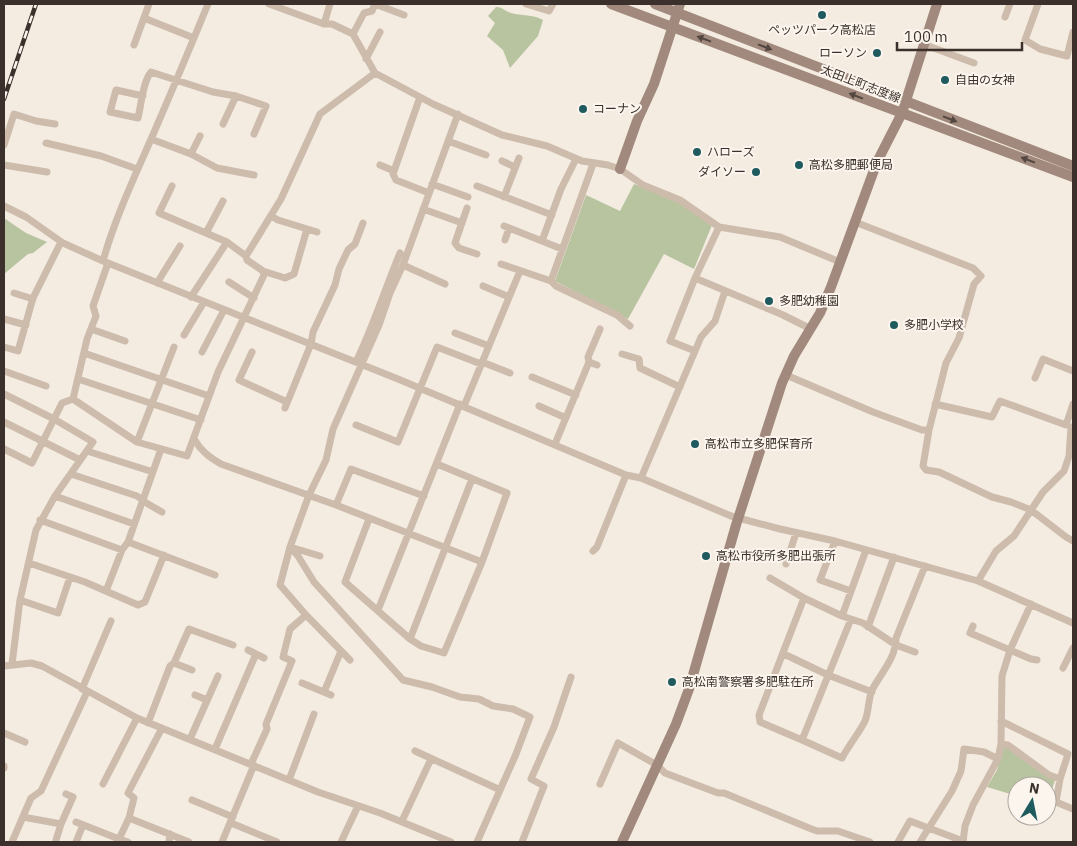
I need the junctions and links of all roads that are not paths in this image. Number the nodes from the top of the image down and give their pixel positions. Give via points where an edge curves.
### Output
1 (149, 4) edge
2 (208, 4) edge
3 (269, 4) edge
4 (330, 4) edge
5 (526, 4) edge
6 (553, 4) edge
7 (611, 4) edge
8 (655, 4) edge
9 (937, 4) edge
10 (1010, 4) edge
11 (1038, 4) edge
12 (679, 8) edge
13 (404, 15) dead end
14 (1005, 17) dead end
15 (144, 18) junction
16 (324, 24) junction
17 (673, 27) junction
18 (380, 32) dead end
19 (1073, 32) edge
20 (352, 34) junction
21 (194, 38) junction
22 (923, 44) junction
23 (134, 45) dead end
24 (366, 60) junction
25 (974, 64) dead end
26 (375, 73) junction
27 (177, 78) junction
28 (143, 96) junction
29 (236, 96) junction
30 (420, 97) junction
31 (905, 100) junction
32 (902, 113) junction
33 (458, 114) junction
34 (55, 124) dead end
35 (223, 124) dead end
36 (254, 134) dead end
37 (200, 136) dead end
38 (151, 139) junction
39 (448, 141) junction
40 (46, 143) dead end
41 (4, 145) edge
42 (191, 154) junction
43 (486, 154) dead end
44 (518, 158) dead end
45 (576, 159) junction
46 (502, 161) dead end
47 (593, 164) junction
48 (4, 165) edge
49 (380, 165) dead end
50 (515, 166) junction
51 (1073, 166) edge
52 (137, 169) junction
53 (620, 169) junction
54 (394, 171) junction
55 (47, 172) dead end
56 (254, 175) dead end
57 (1073, 178) edge
58 (432, 184) junction
59 (172, 186) dead end
60 (477, 186) dead end
61 (429, 192) junction
62 (468, 197) dead end
63 (504, 197) junction
64 (223, 201) dead end
65 (4, 206) edge
66 (467, 208) dead end
67 (423, 209) junction
68 (552, 215) junction
69 (271, 216) junction
70 (855, 222) junction
71 (363, 223) dead end
72 (462, 223) junction
73 (718, 227) junction
74 (306, 228) junction
75 (317, 232) dead end
76 (206, 233) junction
77 (505, 240) dead end
78 (542, 241) junction
79 (61, 242) junction
80 (227, 242) junction
81 (180, 246) dead end
82 (562, 249) junction
83 (400, 253) dead end
84 (477, 254) dead end
85 (246, 256) junction
86 (105, 262) junction
87 (840, 262) junction
88 (501, 264) dead end
89 (403, 265) junction
90 (263, 271) junction
91 (520, 271) junction
92 (695, 278) junction
93 (551, 281) junction
94 (229, 282) dead end
95 (157, 283) junction
96 (445, 284) dead end
97 (483, 286) dead end
98 (725, 291) junction
99 (14, 293) dead end
100 (191, 297) junction
101 (510, 297) junction
102 (254, 298) junction
103 (33, 299) junction
104 (204, 302) junction
105 (224, 310) junction
106 (245, 318) junction
107 (4, 319) edge
108 (26, 325) junction
109 (630, 326) dead end
110 (91, 328) junction
111 (600, 329) dead end
112 (811, 329) junction
113 (455, 333) dead end
114 (184, 335) dead end
115 (125, 340) dead end
116 (311, 344) junction
117 (489, 346) junction
118 (4, 347) edge
119 (174, 347) dead end
120 (695, 351) junction
121 (202, 352) dead end
122 (252, 352) dead end
123 (84, 354) junction
124 (622, 354) dead end
125 (589, 362) junction
126 (358, 363) junction
127 (482, 363) junction
128 (597, 365) dead end
129 (4, 371) edge
130 (1073, 371) edge
131 (510, 373) dead end
132 (786, 375) junction
133 (532, 377) dead end
134 (1035, 378) dead end
135 (78, 379) junction
136 (160, 380) junction
137 (46, 386) dead end
138 (420, 387) junction
139 (680, 387) junction
140 (4, 394) edge
141 (576, 395) junction
142 (209, 396) junction
143 (73, 399) junction
144 (152, 404) junction
145 (935, 404) junction
146 (1073, 404) edge
147 (462, 405) junction
148 (539, 406) dead end
149 (566, 418) junction
150 (54, 419) junction
151 (201, 420) junction
152 (4, 422) edge
153 (356, 425) dead end
154 (1070, 427) edge
155 (929, 430) junction
156 (194, 438) junction
157 (43, 442) junction
158 (137, 442) junction
159 (555, 444) junction
160 (4, 448) edge
161 (161, 449) junction
162 (87, 451) junction
163 (80, 460) junction
164 (437, 464) junction
165 (153, 472) junction
166 (71, 474) junction
167 (626, 474) junction
168 (472, 478) junction
169 (641, 478) junction
170 (309, 495) junction
171 (55, 496) junction
172 (424, 496) junction
173 (143, 500) junction
174 (336, 505) junction
175 (1031, 510) junction
176 (162, 512) dead end
177 (370, 518) junction
178 (739, 518) junction
179 (40, 520) junction
180 (134, 524) junction
181 (409, 533) junction
182 (796, 533) junction
183 (1073, 540) edge
184 (835, 541) junction
185 (128, 542) junction
186 (290, 547) junction
187 (446, 547) junction
188 (122, 550) junction
189 (866, 550) junction
190 (593, 551) dead end
191 (164, 555) junction
192 (320, 556) dead end
193 (894, 557) junction
194 (482, 562) junction
195 (29, 563) junction
196 (786, 564) dead end
197 (925, 566) junction
198 (215, 576) dead end
199 (70, 577) junction
200 (770, 578) dead end
201 (978, 581) junction
202 (106, 591) junction
203 (851, 591) junction
204 (804, 598) junction
205 (20, 600) junction
206 (1031, 604) junction
207 (378, 610) junction
208 (306, 615) junction
209 (842, 616) junction
210 (850, 619) junction
211 (111, 621) dead end
212 (1073, 623) edge
213 (973, 626) dead end
214 (868, 627) junction
215 (410, 639) junction
216 (896, 645) junction
217 (234, 646) dead end
218 (1073, 648) edge
219 (248, 650) dead end
220 (1010, 650) junction
221 (340, 651) junction
222 (915, 652) dead end
223 (256, 654) junction
224 (784, 654) junction
225 (264, 658) dead end
226 (350, 660) dead end
227 (1037, 660) dead end
228 (174, 663) junction
229 (12, 664) junction
230 (4, 666) edge
231 (1063, 668) dead end
232 (192, 670) dead end
233 (828, 675) junction
234 (218, 676) dead end
235 (571, 677) dead end
236 (302, 683) dead end
237 (84, 691) junction
238 (872, 692) junction
239 (195, 695) dead end
240 (207, 700) junction
241 (314, 714) dead end
242 (137, 718) junction
243 (1001, 721) junction
244 (148, 723) junction
245 (162, 728) junction
246 (4, 733) edge
247 (190, 739) junction
248 (802, 740) junction
249 (25, 742) dead end
250 (1001, 744) junction
251 (215, 749) junction
252 (416, 751) dead end
253 (431, 759) junction
254 (998, 759) junction
255 (252, 765) junction
256 (657, 765) junction
257 (1060, 779) junction
258 (289, 780) junction
259 (104, 784) dead end
260 (600, 784) dead end
261 (496, 788) dead end
262 (66, 794) dead end
263 (192, 800) dead end
264 (358, 806) junction
265 (1073, 809) edge
266 (23, 817) junction
267 (128, 818) junction
268 (232, 820) junction
269 (402, 821) junction
270 (61, 824) junction
271 (928, 827) junction
272 (170, 838) edge
273 (119, 839) junction
274 (56, 840) dead end
275 (12, 842) edge
276 (76, 842) edge
277 (128, 842) edge
278 (189, 842) edge
279 (222, 842) edge
280 (278, 842) edge
281 (341, 842) edge
282 (451, 842) edge
283 (477, 842) edge
284 (522, 842) edge
285 (622, 842) edge
286 (870, 842) edge
287 (898, 842) edge
288 (920, 842) edge
289 (963, 842) edge

1 - 15 street
2 - 21 street
3 - 16 street
4 - 16 street
5 - 6 street via 549,11
7 - 17 street, 太田上町志度線
8 - 12 street, 太田上町志度線
9 - 22 street
10 - 14 street
11 - 19 street via 1025,40 1040,49 1067,56
12 - 17 street
12 -> 31 street, 太田上町志度線
13 - 20 street via 375,4 372,11 364,13
15 - 21 street
15 - 23 street
16 - 20 street via 332,24
32 -> 17 street, 太田上町志度線
17 - 53 street
18 - 24 street
20 - 24 street
21 - 27 street
22 - 25 street
22 - 31 street
24 - 26 street
26 - 30 street
26 - 69 street via 320,114
27 - 28 street via 151,72 147,76
27 - 29 street via 213,92
27 - 38 street
28 - 28 street via 116,90 110,112 138,118
29 - 35 street
29 - 36 street via 266,106
30 - 33 street
30 - 54 street
31 - 32 street
31 -> 51 street, 太田上町志度線
57 -> 32 street, 太田上町志度線
32 - 70 street via 877,162
33 - 39 street
33 - 45 street via 499,134 547,146
34 - 41 street via 14,114
37 - 42 street
38 - 42 street
38 - 52 street
39 - 43 street
39 - 58 street
40 - 52 street
42 - 56 street via 216,168
44 - 50 street
45 - 47 street
45 - 68 street
46 - 50 street
47 - 53 street
47 - 82 street
48 - 55 street
49 - 54 street
50 - 63 street
52 - 86 street via 111,233
53 - 73 street via 680,200
54 - 61 street via 396,180
58 - 61 street
58 - 62 street
59 - 76 street via 159,213
60 - 63 street
61 - 67 street
63 - 68 street
64 - 76 street
65 - 79 street
66 - 72 street
67 - 72 street
67 - 89 street
68 - 78 street
69 - 74 street
69 - 85 street
70 - 87 street
70 - 145 street via 974,268 981,276 974,284
71 - 116 street via 355,244 348,250 339,269
72 - 84 street via 455,243
73 - 87 street via 780,237
73 - 92 street
74 - 75 street
74 - 90 street via 294,274 286,278
76 - 80 street
77 - 78 street via 507,227
78 - 82 street
79 - 86 street
79 - 103 street
80 - 85 street
80 - 100 street
81 - 95 street
82 - 93 street
83 - 126 street
85 - 90 street
86 - 95 street
86 - 110 street via 93,306 96,316
87 - 112 street
88 - 91 street
89 - 96 street
89 - 126 street via 379,325
90 - 102 street
91 - 93 street
91 - 101 street
92 - 98 street
92 - 120 street via 670,342
93 - 109 street via 617,315
94 - 102 street
95 - 100 street
97 - 101 street
98 - 112 street
98 - 120 street via 715,321 701,337
99 - 103 street
100 - 104 street
101 - 117 street
102 - 106 street
103 - 108 street
104 - 105 street
104 - 114 street
105 - 106 street
105 - 121 street
106 - 116 street
106 - 142 street
107 - 108 street
108 - 118 street via 18,351
110 - 115 street
110 - 123 street
111 - 125 street via 588,357
112 - 132 street
113 - 117 street
116 - 122 street via 286,405 239,380
116 - 126 street
117 - 127 street
119 - 136 street
120 - 139 street
123 - 135 street
123 - 136 street
124 - 139 street via 639,358 640,368
125 - 128 street
125 - 141 street
126 - 138 street
126 - 170 street via 333,429 326,460
127 - 131 street
127 - 138 street via 436,347
127 - 147 street
129 - 137 street
130 - 134 street via 1043,359
132 - 155 street via 872,412
132 - 178 street
133 - 141 street
135 - 143 street
135 - 144 street
136 - 142 street
136 - 144 street
138 - 147 street
138 - 153 street via 398,442
139 - 169 street
140 - 150 street
141 - 149 street
142 - 151 street
143 - 150 street via 62,403
143 - 158 street
144 - 151 street
144 - 158 street
145 - 154 street via 992,417 1000,401
145 - 155 street
146 - 154 street
147 - 159 street
147 - 164 street
148 - 149 street
149 - 159 street
150 - 157 street
150 - 162 street via 93,442
151 - 156 street
152 - 157 street
154 - 175 street via 1069,456 1064,471 1042,492
155 - 175 street via 923,466 926,470
156 - 161 street via 187,456
156 - 170 street via 210,458 221,464
157 - 160 street via 32,464
157 - 163 street
158 - 161 street
159 - 167 street
161 - 165 street
162 - 163 street
162 - 165 street
163 - 166 street
164 - 168 street
164 - 172 street
165 - 173 street
166 - 171 street
166 - 173 street
167 - 169 street
167 - 190 street
168 - 187 street
168 - 194 street via 507,493
169 - 178 street
170 - 174 street
170 - 186 street
171 - 179 street
171 - 180 street
172 - 174 street via 350,468
172 - 181 street
173 - 176 street
173 - 180 street
174 - 177 street
175 - 183 street
175 - 201 street via 1014,536 996,551
177 - 181 street
177 - 207 street via 345,582
178 - 182 street
178 - 256 street via 689,689
179 - 188 street
179 - 195 street
180 - 185 street
181 - 187 street
181 - 207 street
182 - 184 street
182 - 196 street
184 - 189 street
184 - 203 street via 820,580
185 - 188 street
185 - 191 street
186 - 192 street
186 - 208 street via 280,585
186 - 283 street via 314,582 403,680 460,697 479,699 530,717
187 - 194 street
187 - 215 street
188 - 202 street
189 - 193 street
189 - 203 street
191 - 198 street
191 - 202 street via 145,602 138,605
193 - 197 street
193 - 214 street
194 - 215 street via 444,654
195 - 199 street
195 - 205 street
197 - 201 street
197 - 216 street
199 - 202 street
199 - 205 street via 58,613
200 - 204 street
201 - 206 street
203 - 209 street
204 - 209 street
204 - 224 street
205 - 229 street
206 - 212 street
206 - 220 street
207 - 215 street
208 - 221 street
208 - 255 street via 290,629 283,656 292,661
209 - 210 street
210 - 214 street
210 - 233 street
211 - 237 street
213 - 220 street via 970,633
214 - 216 street
216 - 222 street
216 - 238 street
217 - 228 street via 189,629
218 - 231 street
219 - 223 street
220 - 227 street
220 - 243 street via 1002,676
221 - 226 street
221 - 236 street via 328,694
223 - 225 street
223 - 251 street
224 - 233 street
224 - 248 street via 759,715 760,722
228 - 232 street
228 - 244 street
229 - 230 street
229 - 237 street via 42,666
233 - 238 street
233 - 248 street
234 - 240 street
235 - 284 street via 554,727 530,779 544,786
237 - 242 street
237 - 266 street via 41,791 31,798
238 - 248 street via 865,720 842,758
239 - 240 street
240 - 247 street
241 - 258 street
242 - 244 street
242 - 259 street
243 - 250 street
243 - 257 street via 1068,754
244 - 245 street
245 - 247 street
245 - 267 street via 128,793 134,798
246 - 249 street
247 - 251 street
250 - 254 street
250 - 257 street via 1008,745 1049,775
251 - 255 street
252 - 253 street
253 - 261 street
253 - 269 street
254 - 271 street via 984,752 964,749 961,771 952,791
254 - 289 street via 965,826
255 - 258 street
255 - 268 street
256 - 260 street via 618,743
256 - 285 street
256 - 286 street via 665,773 817,831 838,830
257 - 265 street via 1056,802
258 - 264 street
262 - 270 street via 72,797
263 - 268 street
264 - 269 street
264 - 281 street
266 - 270 street
266 - 275 street
267 - 272 street
267 - 273 street
268 - 279 street
268 - 280 street
269 - 282 street
270 - 274 street
271 - 287 street via 910,821
271 - 288 street
271 - 289 street
272 - 278 street
273 - 276 street via 80,823
273 - 277 street

